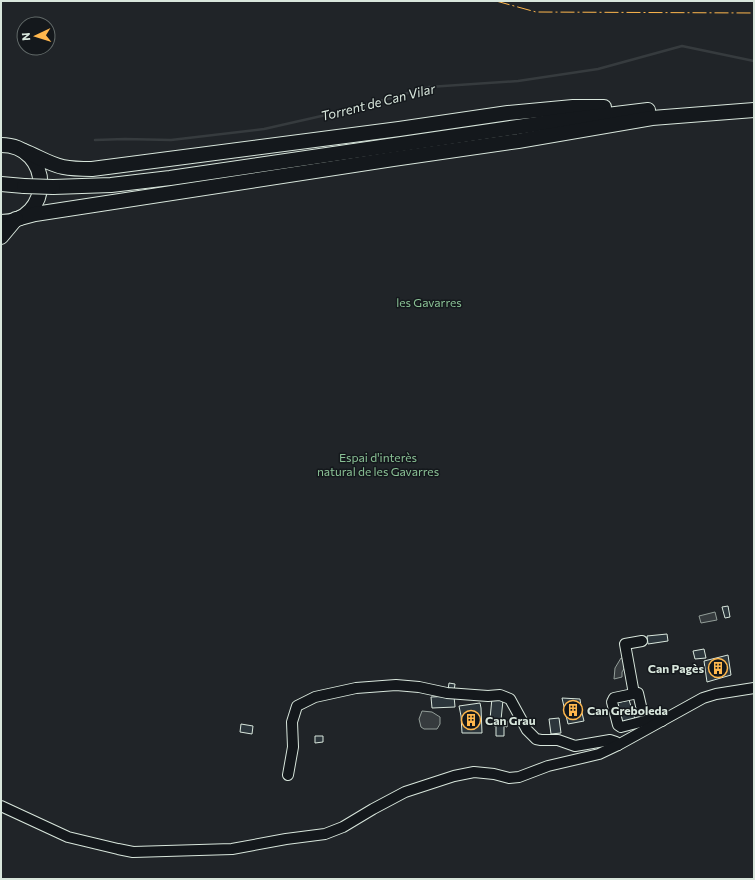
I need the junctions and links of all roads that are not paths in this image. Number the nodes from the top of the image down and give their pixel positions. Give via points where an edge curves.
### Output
1 (754, 109) edge
2 (644, 110) junction
3 (1, 145) edge
4 (24, 151) junction
5 (1, 184) edge
6 (18, 218) junction
7 (1, 222) edge
8 (1, 237) edge
9 (642, 641) dead end
10 (754, 688) edge
11 (634, 694) junction
12 (641, 706) dead end
13 (662, 721) junction
14 (618, 745) junction
15 (288, 775) dead end
16 (1, 806) edge

1 - 2 highway via 701,107
1 - 6 highway via 652,118
2 - 4 highway via 573,107 525,111 92,168 64,168
2 - 5 highway, bridge via 111,185 53,187
3 - 4 highway
4 - 6 highway via 37,166 41,186 35,204
6 - 7 highway
6 - 8 highway
9 - 11 street via 625,644
10 - 13 street via 703,698
11 - 12 street via 638,693
11 - 13 street via 614,698 612,702 618,725 621,727 656,718
13 - 14 street
14 - 15 street via 610,740 575,746 558,740 536,739 527,730 510,699 500,695 447,693 408,685 356,688 315,697 297,706 292,722 293,747
14 - 16 street via 599,754 548,766 518,777 509,778 474,772 454,776 406,792 332,832 232,849 124,851 68,837

